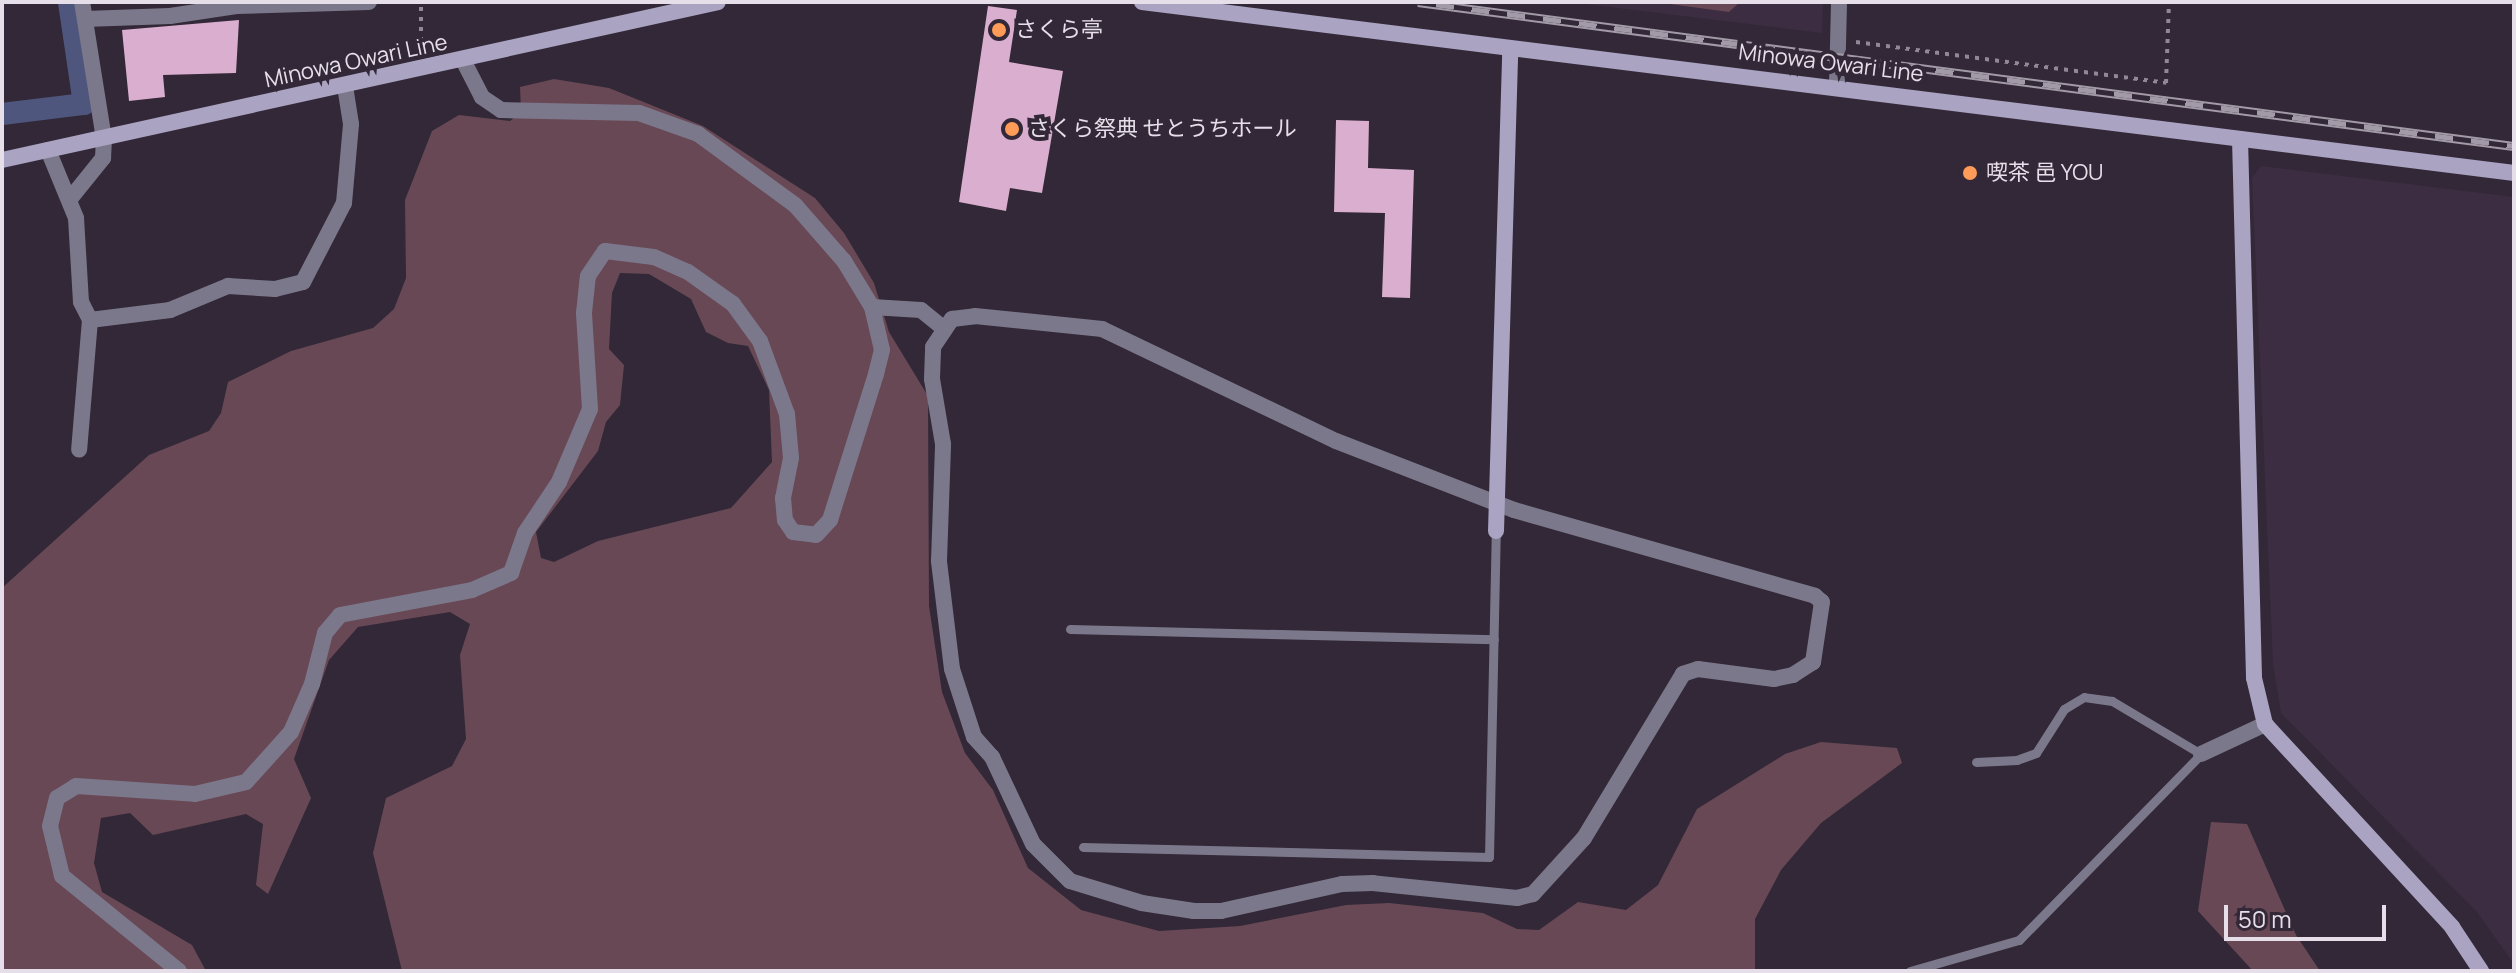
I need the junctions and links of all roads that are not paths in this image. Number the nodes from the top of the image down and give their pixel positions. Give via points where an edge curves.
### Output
1 (82, 2) edge
2 (369, 2) edge
3 (718, 2) edge
4 (1142, 2) edge
5 (1839, 2) edge
6 (118, 10) edge
7 (85, 19) junction
8 (1510, 48) junction
9 (463, 60) junction
10 (1837, 85) junction
11 (345, 86) junction
12 (104, 139) junction
13 (2240, 139) junction
14 (48, 150) junction
15 (2, 160) edge
16 (2514, 173) edge
17 (70, 199) junction
18 (872, 307) junction
19 (90, 320) junction
20 (943, 328) junction
21 (79, 450) dead end
22 (1497, 502) junction
23 (1496, 531) joint
24 (1070, 629) dead end
25 (1494, 639) junction
26 (2265, 724) junction
27 (2201, 754) junction
28 (1976, 762) dead end
29 (1083, 847) dead end
30 (179, 971) edge
31 (1910, 971) edge
32 (2481, 971) edge

1 - 7 street
2 - 6 street
3 - 9 main road, Minowa Owari Line
4 - 8 main road, Minowa Owari Line
5 - 10 street
6 - 7 street
7 - 12 street
8 - 10 main road, Minowa Owari Line
8 - 22 main road
9 - 11 main road, Minowa Owari Line
9 - 18 street via 482,97 501,110 639,113 698,134 795,205 844,261
10 - 13 main road, Minowa Owari Line
11 - 12 main road, Minowa Owari Line
11 - 19 street via 351,124 344,203 303,282 275,289 228,286 170,310
12 - 14 main road, Minowa Owari Line
12 - 17 street via 103,158
13 - 16 main road, Minowa Owari Line
13 - 26 main road via 2254,678
14 - 15 main road, Minowa Owari Line
14 - 17 street
17 - 19 street via 81,302
18 - 20 street via 921,310
18 - 30 street via 882,350 876,374 830,520 816,535 804,536 785,520 791,458 787,414 774,372 733,304 713,286 654,257 605,251 594,261 583,341 590,409 559,482 525,533 511,573 472,590 340,615 325,633 312,684 291,732 246,782 195,794 76,786 57,798 50,826 62,876
19 - 21 street
20 - 22 street via 952,319 975,316 1102,329 1336,441
20 - 22 street via 933,347 932,379 943,444 939,561 952,669 974,737 992,757 1033,844 1070,881 1142,903 1194,911 1221,911 1342,884 1517,898 1533,894 1584,838 1683,674 1698,669 1774,679 1813,662 1822,602 1815,596
22 - 23 main road
23 - 25 lane
24 - 25 lane
25 - 29 lane via 1489,857
26 - 27 street
26 - 32 main road via 2452,927
27 - 28 lane via 2112,701 2084,697 2064,709 2036,753 2017,760
27 - 31 lane via 2019,940

